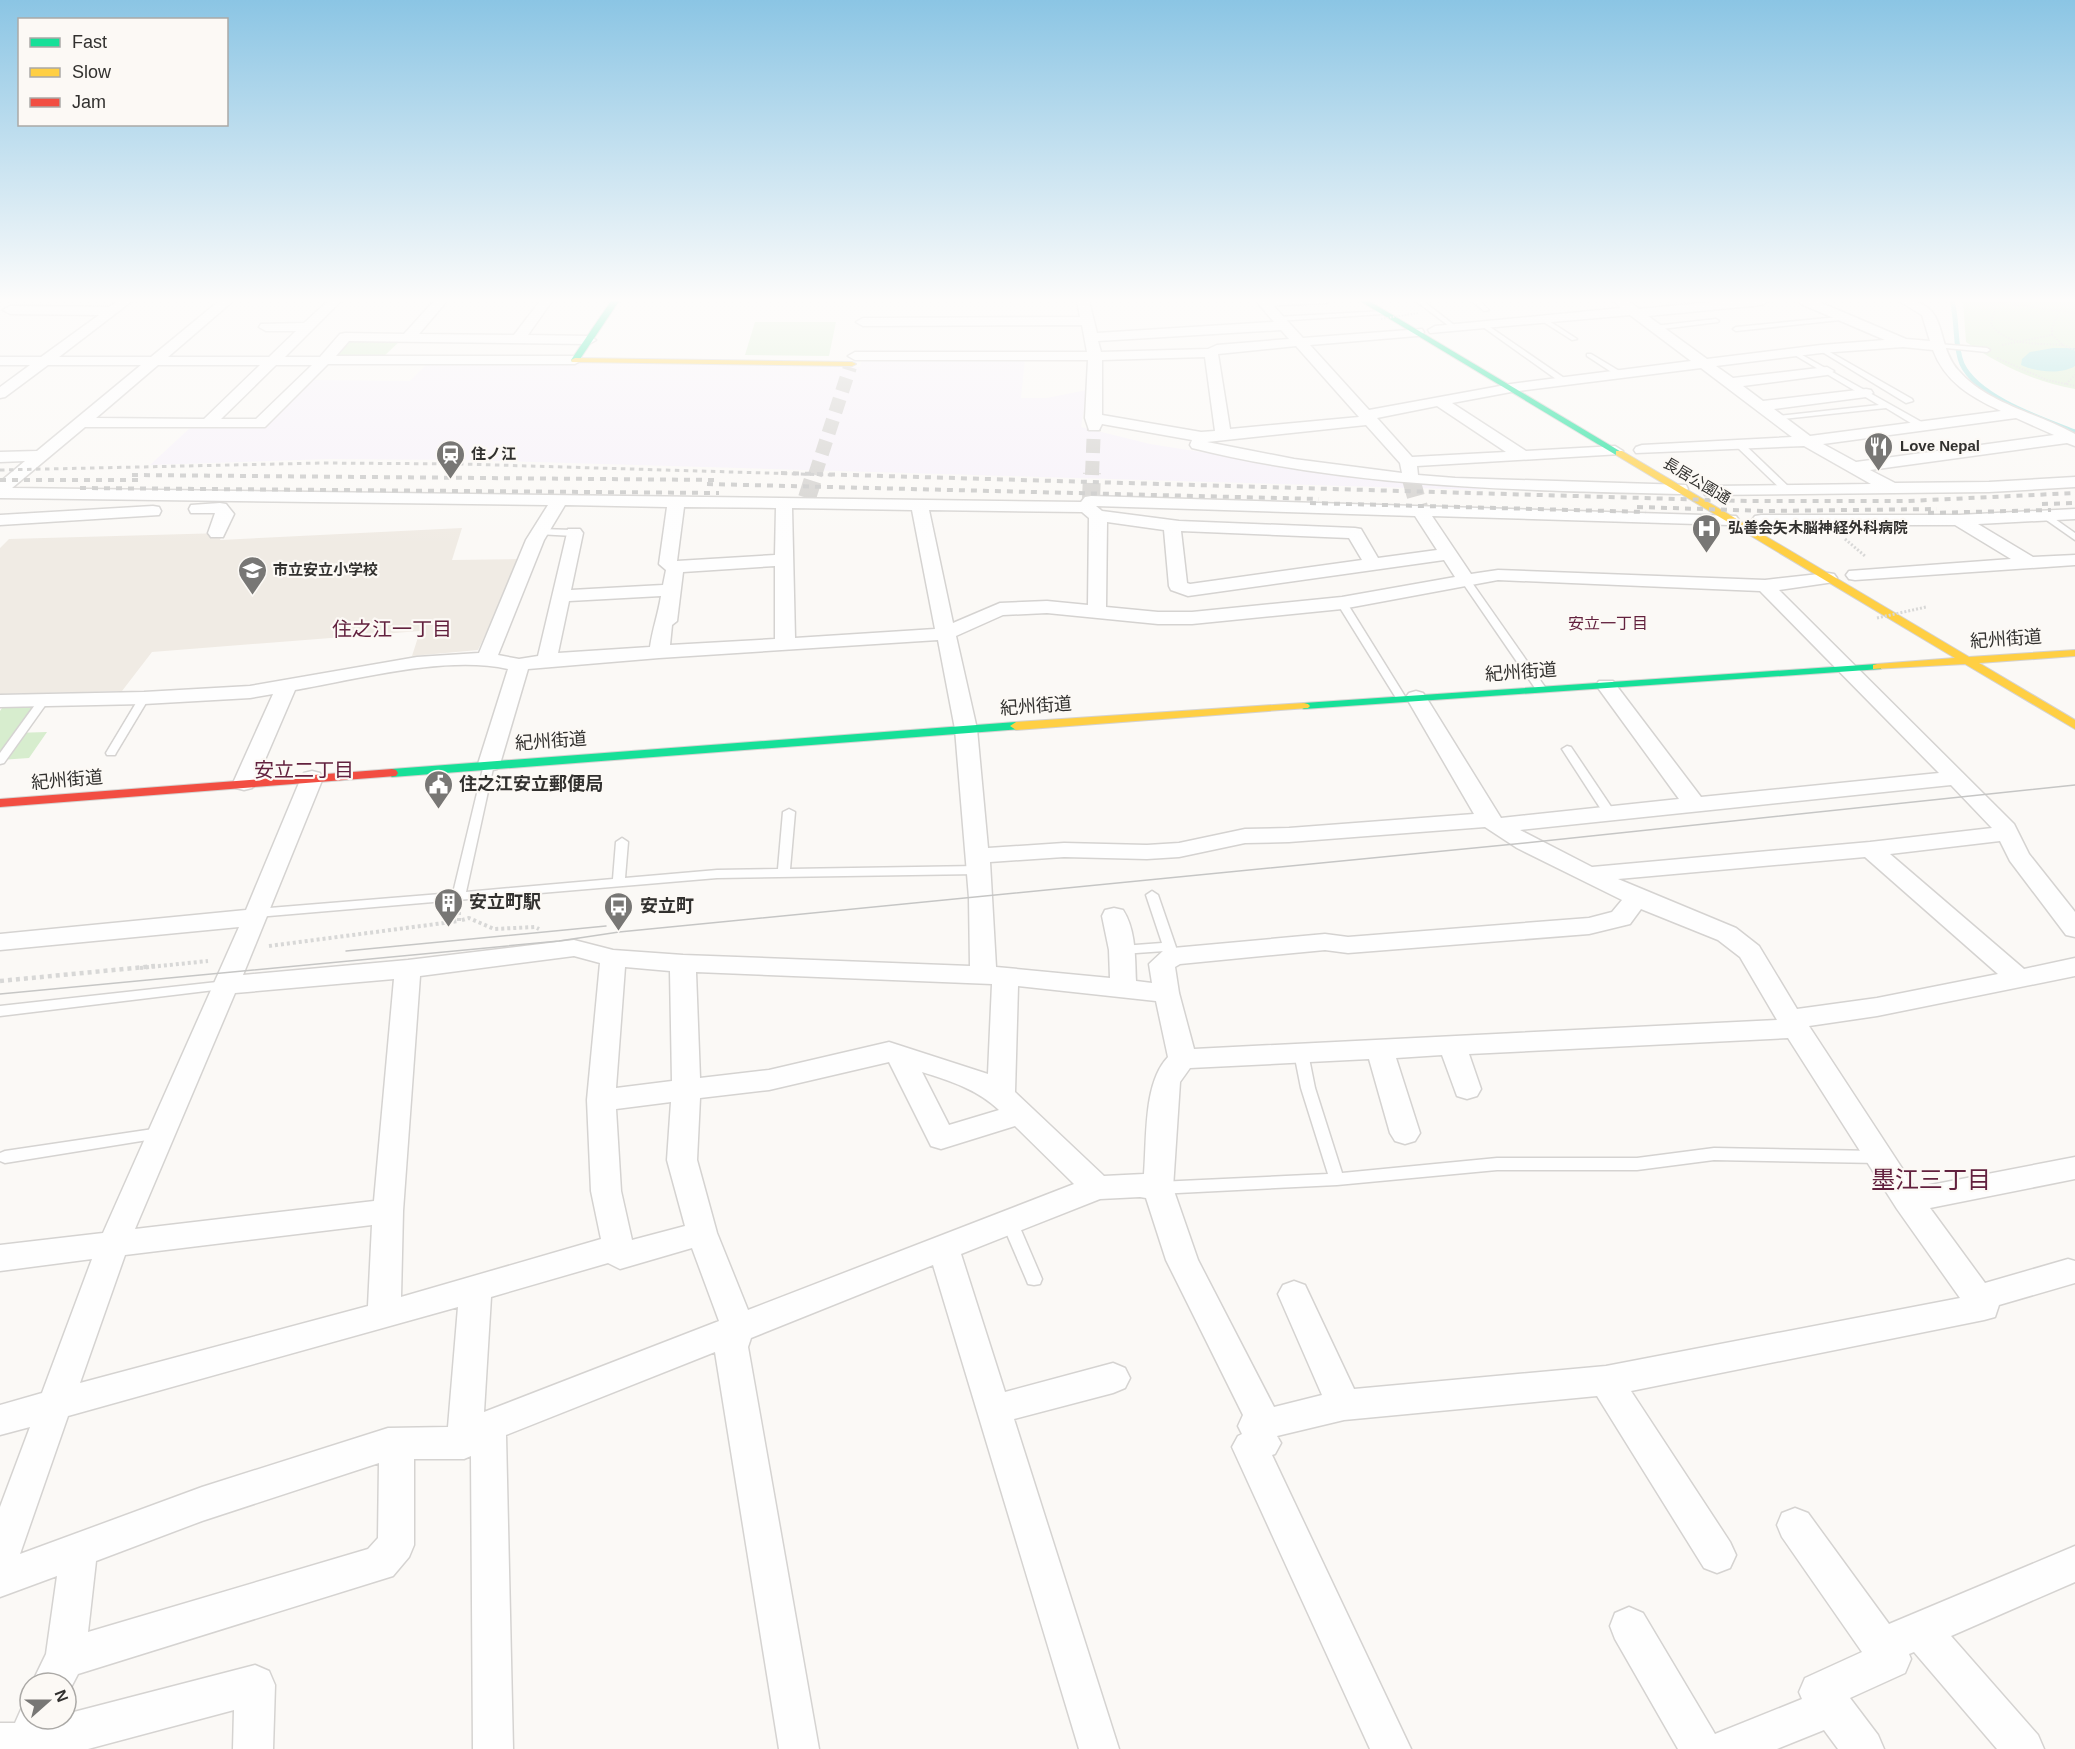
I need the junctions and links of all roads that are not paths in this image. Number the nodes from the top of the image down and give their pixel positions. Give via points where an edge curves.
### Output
1 (16, 383) edge
2 (130, 383) edge
3 (250, 383) edge
4 (301, 383) edge
5 (1095, 383) edge
6 (1215, 383) edge
7 (1335, 383) edge
8 (1502, 383) edge
9 (1525, 383) edge
10 (1561, 383) edge
11 (1731, 383) joint
12 (1734, 383) edge
13 (1848, 383) edge
14 (1878, 383) edge
15 (1964, 383) edge
16 (1531, 386) junction
17 (1511, 388) junction
18 (1866, 393) junction
19 (0, 394) edge
20 (1909, 401) dead end
21 (1440, 402) junction
22 (1761, 406) junction
23 (1886, 406) junction
24 (2019, 413) junction
25 (1369, 418) junction
26 (1777, 418) junction
27 (83, 422) junction
28 (207, 424) junction
29 (1922, 426) junction
30 (1223, 436) junction
31 (1201, 437) junction
32 (2072, 439) edge
33 (1807, 441) junction
34 (1741, 446) junction
35 (1642, 450) junction
36 (1615, 451) junction
37 (41, 456) junction
38 (1523, 456) junction
39 (0, 457) edge
40 (1661, 462) dead end
41 (1854, 467) junction
42 (1410, 470) junction
43 (2075, 482) edge
44 (1706, 488) joint
45 (1891, 488) junction
46 (1680, 489) junction
47 (1787, 490) junction
48 (0, 492) edge
49 (676, 502) junction
50 (784, 503) junction
51 (920, 505) junction
52 (555, 508) junction
53 (1420, 511) junction
54 (1092, 512) junction
55 (1731, 512) junction
56 (306, 514) dead end
57 (2075, 514) edge
58 (2045, 515) junction
59 (1756, 518) joint
60 (0, 520) edge
61 (1959, 520) junction
62 (1172, 527) junction
63 (1780, 531) dead end
64 (540, 532) junction
65 (216, 533) dead end
66 (574, 533) joint
67 (2075, 537) edge
68 (1449, 554) junction
69 (785, 560) junction
70 (2075, 560) edge
71 (2030, 563) junction
72 (1373, 564) junction
73 (675, 567) junction
74 (1851, 572) dead end
75 (1828, 578) junction
76 (1466, 579) junction
77 (1766, 586) junction
78 (672, 590) junction
79 (561, 596) junction
80 (1342, 603) junction
81 (1097, 611) junction
82 (945, 634) junction
83 (785, 645) junction
84 (1977, 648) dead end
85 (659, 652) junction
86 (2075, 653) edge
87 (487, 658) junction
88 (1995, 658) junction
89 (547, 660) junction
90 (1966, 660) junction
91 (519, 665) junction
92 (1849, 669) junction
93 (2020, 673) dead end
94 (1606, 685) junction
95 (287, 686) junction
96 (1541, 689) junction
97 (144, 698) junction
98 (1409, 698) junction
99 (44, 700) junction
100 (0, 701) edge
101 (2075, 725) edge
102 (966, 729) junction
103 (1567, 749) dead end
104 (111, 753) dead end
105 (0, 761) edge
106 (489, 764) junction
107 (1954, 775) junction
108 (312, 778) junction
109 (244, 783) junction
110 (0, 804) edge
111 (1695, 805) junction
112 (789, 812) dead end
113 (1610, 814) junction
114 (1493, 822) junction
115 (2007, 833) junction
116 (622, 842) dead end
117 (1870, 849) junction
118 (977, 863) junction
119 (784, 873) junction
120 (1591, 874) junction
121 (619, 882) junction
122 (1152, 895) dead end
123 (459, 897) junction
124 (1637, 898) junction
125 (256, 915) junction
126 (1113, 916) dead end
127 (2075, 929) edge
128 (0, 942) edge
129 (1122, 950) junction
130 (1172, 951) junction
131 (613, 958) junction
132 (683, 963) junction
133 (2075, 967) edge
134 (408, 969) junction
135 (994, 976) junction
136 (2019, 978) junction
137 (226, 985) junction
138 (1123, 987) junction
139 (1166, 993) junction
140 (0, 1011) edge
141 (1793, 1024) junction
142 (1453, 1047) junction
143 (1380, 1049) junction
144 (1301, 1053) junction
145 (900, 1055) junction
146 (1182, 1059) junction
147 (1467, 1089) dead end
148 (686, 1090) junction
149 (601, 1100) junction
150 (1010, 1105) junction
151 (160, 1133) junction
152 (1406, 1133) dead end
153 (1880, 1157) junction
154 (5, 1158) dead end
155 (2075, 1168) edge
156 (1337, 1179) junction
157 (1097, 1188) junction
158 (1158, 1188) junction
159 (1908, 1201) junction
160 (388, 1211) junction
161 (1010, 1223) junction
162 (702, 1233) junction
163 (113, 1246) junction
164 (618, 1247) junction
165 (944, 1250) junction
166 (0, 1258) edge
167 (1034, 1279) dead end
168 (2067, 1279) edge
169 (476, 1287) junction
170 (1294, 1294) dead end
171 (1978, 1298) junction
172 (384, 1315) junction
173 (738, 1327) junction
174 (1113, 1378) dead end
175 (1606, 1381) junction
176 (1344, 1405) junction
177 (55, 1406) junction
178 (993, 1410) junction
179 (0, 1420) edge
180 (1265, 1424) junction
181 (477, 1429) junction
182 (397, 1443) junction
183 (1796, 1526) dead end
184 (79, 1550) junction
185 (1717, 1555) dead end
186 (0, 1557) edge
187 (2075, 1564) edge
188 (0, 1580) edge
189 (1629, 1626) dead end
190 (1920, 1630) junction
191 (1882, 1646) junction
192 (58, 1670) edge
193 (1831, 1707) junction
194 (21, 1735) edge
195 (253, 1749) edge
196 (493, 1749) edge
197 (799, 1749) edge
198 (1099, 1749) edge
199 (1391, 1749) edge
200 (1701, 1749) edge
201 (1727, 1749) edge
202 (1863, 1749) edge
203 (2024, 1749) edge

1 - 19 street
2 - 27 street
3 - 28 street
4 - 28 street via 260,424
5 - 31 street via 1094,422
6 - 30 street
7 - 25 street
8 - 17 main road, 長居公園通
9 - 16 main road, 長居公園通
10 - 16 street
11 - 12 street
11 - 22 street
13 - 18 lane
14 - 20 lane
15 - 24 street
16 - 17 street
16 - 35 main road, 長居公園通
17 - 21 street
17 - 36 main road, 長居公園通
18 - 22 street
18 - 23 lane
21 - 25 street
21 - 38 street
22 - 26 street
23 - 26 lane
23 - 29 lane
24 - 29 street
24 - 32 street
25 - 30 street
25 - 42 street
26 - 33 street
27 - 28 street
27 - 37 street
29 - 33 street
30 - 31 street
31 - 42 street via 1197,445 1228,452
32 - 41 street
33 - 34 street
33 - 41 street
34 - 35 street
34 - 47 lane
35 - 40 main road, 長居公園通
36 - 38 street
36 - 46 main road, 長居公園通
37 - 39 street
37 - 48 street
38 - 42 street
41 - 45 street
42 - 46 street via 1456,483
43 - 45 street
44 - 47 street
44 - 55 main road, 長居公園通
45 - 47 street
46 - 55 main road, 長居公園通
48 - 52 street
49 - 50 street
49 - 52 street
49 - 73 street via 668,564
50 - 51 street via 806,500
50 - 69 street
51 - 54 street
51 - 82 street
52 - 56 street
52 - 64 street
53 - 54 street via 1091,501
53 - 55 street
53 - 68 street
54 - 62 street
54 - 81 street
55 - 75 main road, 長居公園通
57 - 58 street
58 - 61 street
58 - 67 lane
59 - 61 street
59 - 63 main road
60 - 65 street via 220,508 231,514
61 - 71 street
62 - 72 street via 1355,533
62 - 72 street via 1178,586 1188,590
64 - 66 lane
64 - 87 street
66 - 79 street
68 - 72 street
68 - 76 street
69 - 73 street
69 - 83 street
70 - 71 street
71 - 74 street via 1880,580
73 - 78 street
75 - 77 street
75 - 90 main road, 長居公園通
76 - 77 street via 1497,575
76 - 80 street
76 - 96 lane
77 - 92 street
78 - 79 street
78 - 85 street
79 - 89 street
80 - 81 street via 1192,618
80 - 98 lane
81 - 82 street via 1000,609
82 - 83 street
82 - 102 street
83 - 85 street
84 - 88 main road
85 - 89 street
86 - 88 main road, 紀州街道
87 - 91 street
87 - 95 street via 417,663
88 - 90 main road, 紀州街道
88 - 93 main road
89 - 91 street
90 - 92 main road, 紀州街道
90 - 101 main road, 長居公園通
91 - 106 street
92 - 94 main road, 紀州街道
92 - 107 street
94 - 96 main road, 紀州街道
94 - 111 street
95 - 97 street
95 - 109 street
96 - 98 main road, 紀州街道
97 - 99 street
97 - 104 lane
98 - 102 main road, 紀州街道
98 - 114 street
99 - 100 street
99 - 105 lane
102 - 106 main road, 紀州街道
102 - 118 street
103 - 113 lane
106 - 108 main road, 紀州街道
106 - 123 lane
107 - 111 street via 1946,780
107 - 115 street
108 - 109 main road, 紀州街道
108 - 125 street
109 - 110 main road, 紀州街道
111 - 113 street
112 - 119 lane
113 - 114 street
114 - 118 street via 1245,836 1179,850 1064,850
114 - 120 street via 1525,843
115 - 117 street
115 - 127 street via 2018,856
116 - 121 lane
117 - 120 street
117 - 136 street
118 - 119 lane
118 - 135 street
119 - 121 lane
120 - 124 street
121 - 123 lane
122 - 130 lane
123 - 125 lane
124 - 130 street via 1621,918 1589,926 1348,945 1325,942
124 - 141 street via 1727,934 1750,952
125 - 128 street
125 - 137 street
126 - 129 street
129 - 130 lane
129 - 138 street
130 - 139 street via 1162,964
131 - 132 street
131 - 134 street via 574,948
131 - 149 street
132 - 135 street
132 - 148 street
133 - 136 street
134 - 137 street
134 - 160 street
135 - 138 street
135 - 150 street
136 - 141 street
137 - 140 lane
137 - 151 street
138 - 139 street
139 - 146 street
141 - 142 street
141 - 153 street
142 - 143 street
142 - 147 street
143 - 144 street
143 - 152 street
144 - 146 street
144 - 156 lane
145 - 148 street via 889,1052 769,1080
145 - 150 street via 973,1078
145 - 150 street via 941,1138
146 - 158 street via 1166,1082
148 - 149 street
148 - 162 street via 682,1160
149 - 164 street via 606,1191
150 - 157 street
151 - 154 lane
151 - 163 street
153 - 156 lane via 1714,1154 1636,1164 1497,1164
153 - 159 street
155 - 159 street
156 - 158 lane
157 - 158 street
157 - 161 street
158 - 180 street via 1182,1260
159 - 171 street
160 - 163 street
160 - 172 street
161 - 165 street
161 - 167 lane
162 - 164 street via 620,1256
162 - 173 street
163 - 166 street
163 - 177 street
164 - 169 street
165 - 173 street
165 - 178 street
168 - 171 street
169 - 172 street
169 - 181 street
170 - 176 street
171 - 175 street via 1984,1307
172 - 177 street
173 - 181 street
173 - 197 street via 731,1347
174 - 178 street
175 - 176 street
175 - 185 street
176 - 180 street
177 - 179 street
177 - 186 street
178 - 198 street
180 - 199 street via 1255,1426 1263,1443 1250,1447
181 - 182 street via 464,1443
181 - 196 street
182 - 184 street via 202,1504
182 - 192 street via 396,1545 380,1563
183 - 191 street
184 - 188 street
184 - 192 street
187 - 190 street
189 - 200 street
190 - 191 street
190 - 203 street
191 - 193 street via 1891,1659 1819,1692
193 - 201 street
193 - 202 street
194 - 195 street via 255,1685

